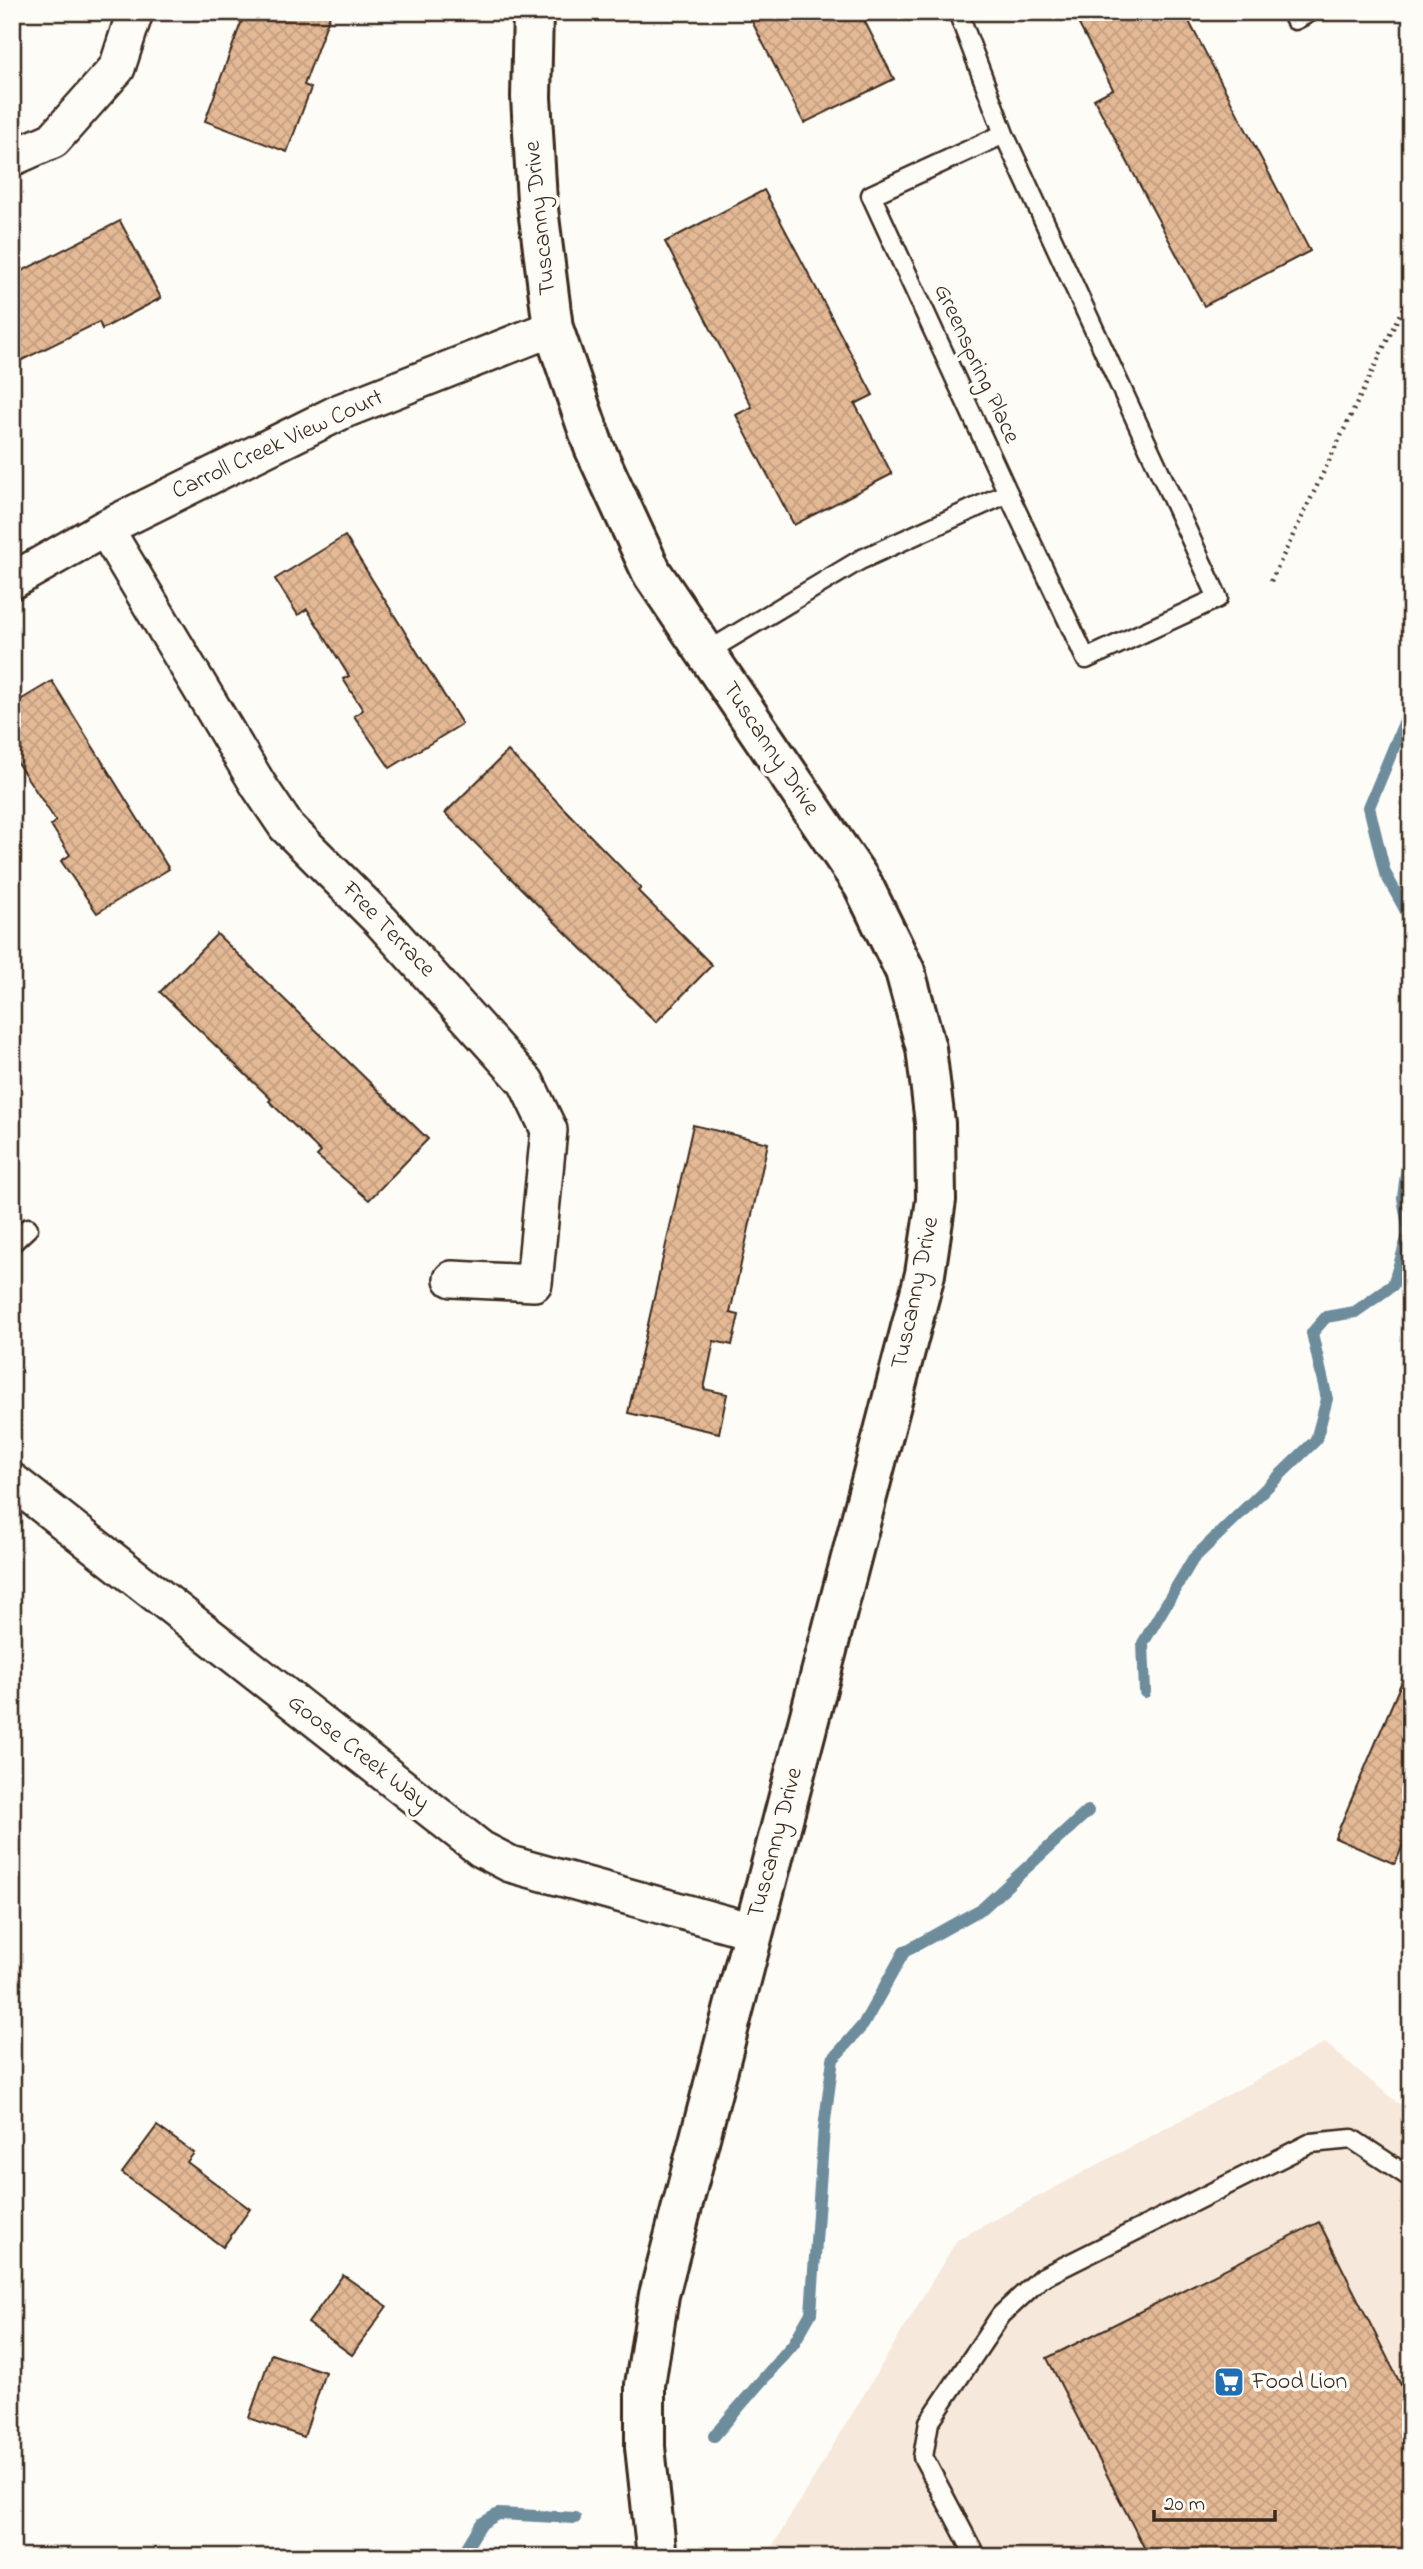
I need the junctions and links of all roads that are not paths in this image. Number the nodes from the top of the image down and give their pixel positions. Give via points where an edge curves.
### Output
1 (135, 12) edge
2 (533, 12) edge
3 (958, 12) edge
4 (1291, 12) edge
5 (1310, 12) edge
6 (1004, 134) junction
7 (12, 158) edge
8 (553, 328) junction
9 (1008, 493) junction
10 (105, 528) junction
11 (12, 581) edge
12 (705, 653) junction
13 (28, 1228) dead end
14 (12, 1243) edge
15 (452, 1279) dead end
16 (12, 1480) edge
17 (753, 1931) junction
18 (1411, 2178) edge
19 (657, 2557) edge
20 (975, 2557) edge

1 - 7 street via 117,68 53,140
2 - 8 street, Tuscanny Drive via 531,97 537,201
3 - 6 lane
4 - 5 lane via 1295,20
6 - 9 lane, Greenspring Place via 871,195
6 - 9 lane via 1217,598 1086,659
8 - 10 street, Carroll Creek View Court via 342,411
8 - 12 street, Tuscanny Drive via 594,447 652,573
9 - 12 lane via 860,560
10 - 11 street, Carroll Creek View Court
10 - 15 street, Free Terrace via 286,826 501,1052 526,1082 549,1130 534,1283
12 - 17 street, Tuscanny Drive via 869,898 905,971 926,1048 935,1123 936,1200 925,1274
13 - 14 lane
16 - 17 street, Goose Creek Way via 481,1849 510,1864
17 - 19 street, Tuscanny Drive via 659,2295 647,2372 645,2447
18 - 20 lane via 1352,2139 1311,2143 1041,2278 1001,2315 929,2422 923,2457

